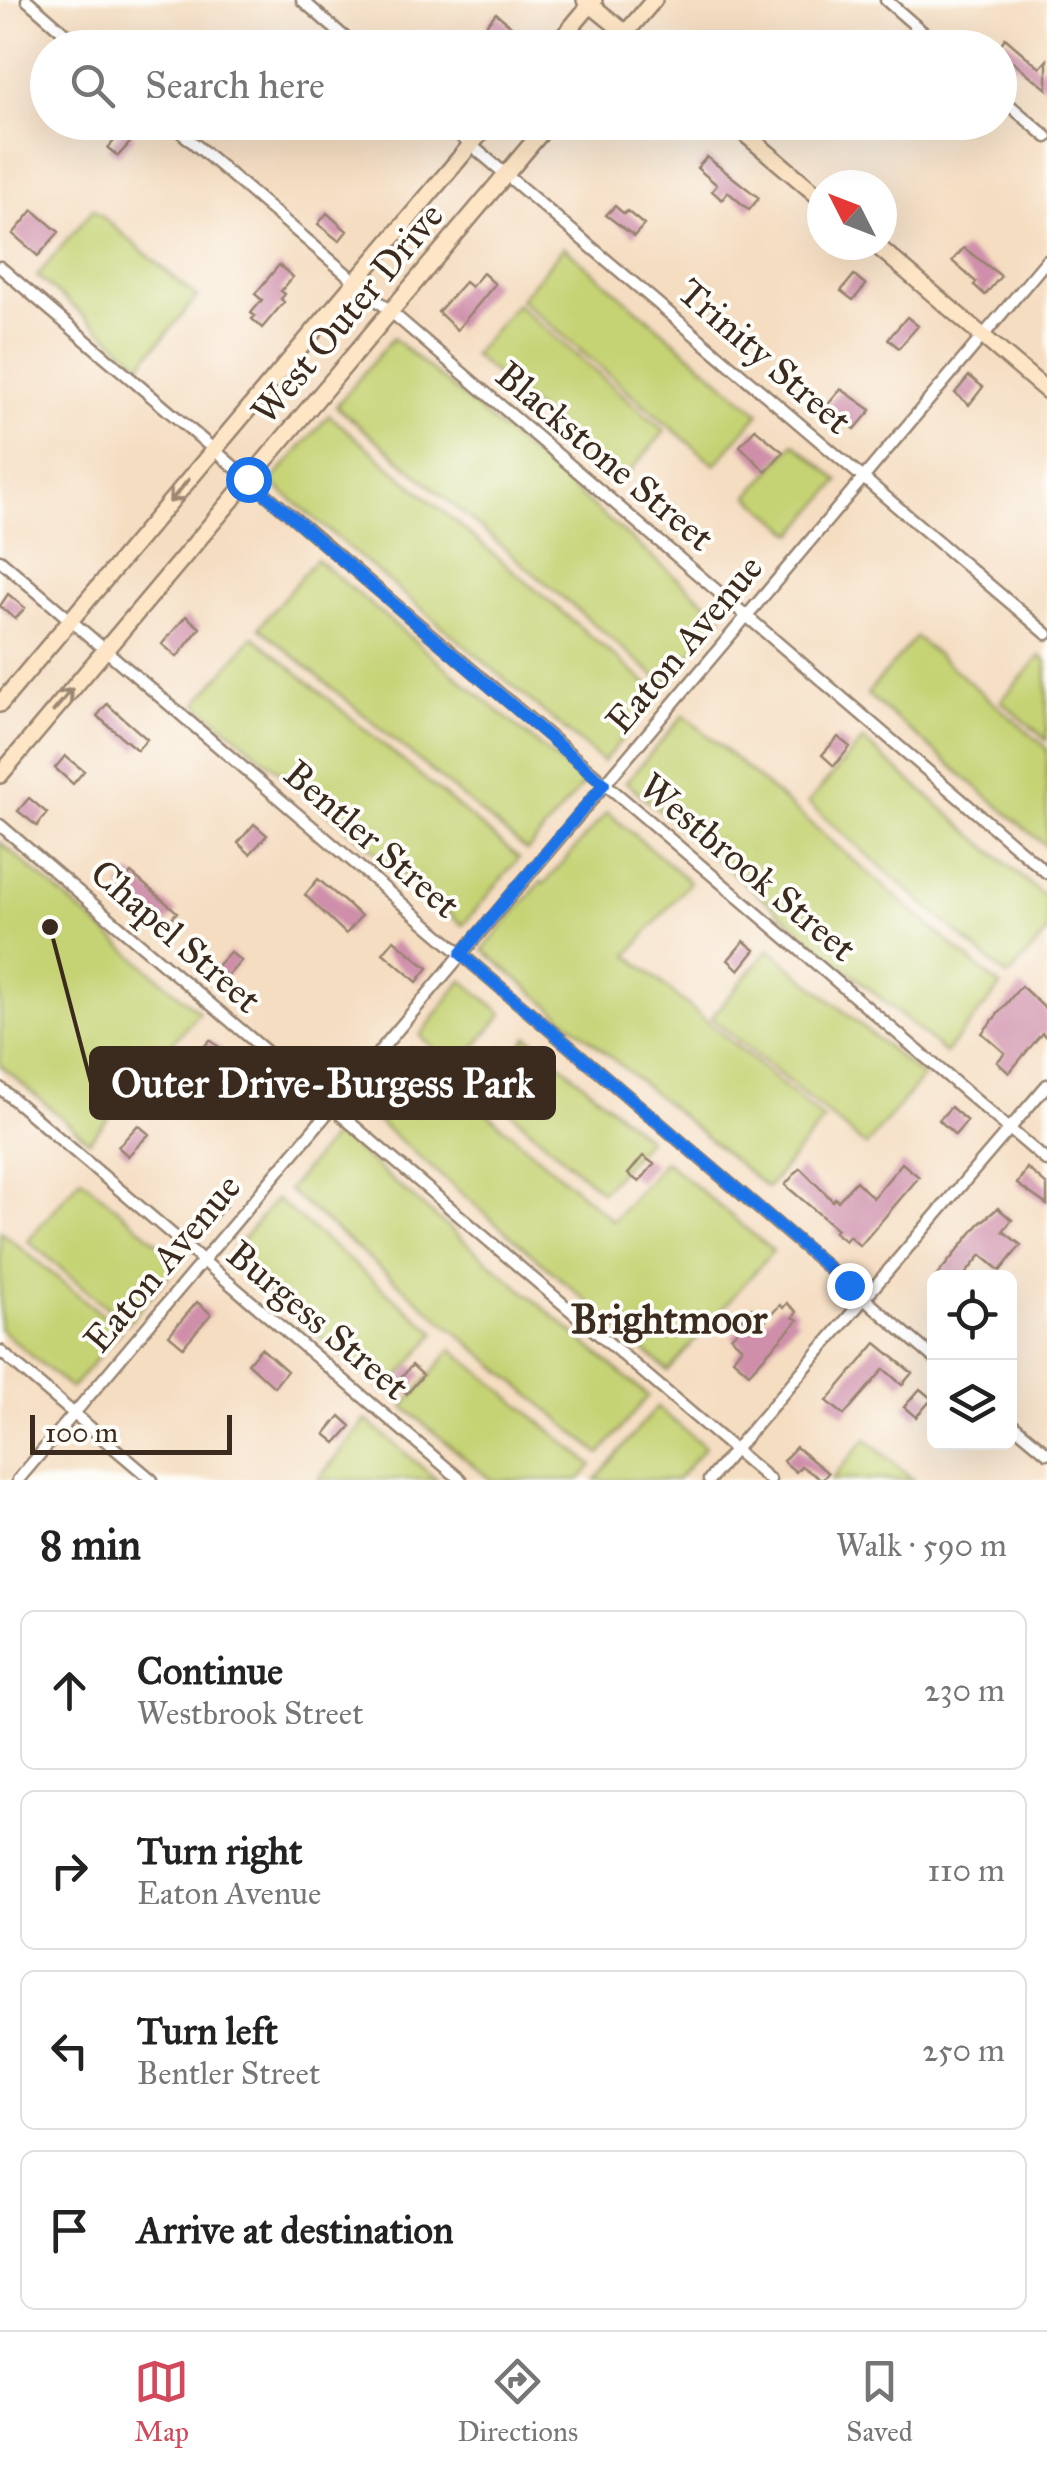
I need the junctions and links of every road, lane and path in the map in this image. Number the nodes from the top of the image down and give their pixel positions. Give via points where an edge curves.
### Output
1 (27, 0) edge
2 (302, 0) edge
3 (654, 0) edge
4 (886, 0) edge
5 (590, 2) edge
6 (61, 30) edge
7 (336, 30) edge
8 (568, 30) edge
9 (624, 30) edge
10 (628, 30) edge
11 (921, 30) edge
12 (1017, 111) edge
13 (1047, 137) edge
14 (190, 140) edge
15 (464, 140) edge
16 (476, 140) edge
17 (535, 140) edge
18 (753, 140) edge
19 (471, 146) junction
20 (506, 175) junction
21 (807, 186) edge
22 (894, 260) edge
23 (1047, 260) edge
24 (0, 267) edge
25 (356, 283) junction
26 (390, 313) junction
27 (983, 335) junction
28 (1047, 390) edge
29 (214, 449) junction
30 (248, 479) junction
31 (862, 479) junction
32 (0, 560) edge
33 (747, 616) junction
34 (70, 620) junction
35 (1047, 634) edge
36 (105, 650) junction
37 (0, 704) edge
38 (0, 775) edge
39 (604, 784) junction
40 (0, 825) edge
41 (1047, 873) edge
42 (461, 954) junction
43 (1047, 1085) edge
44 (0, 1088) edge
45 (331, 1109) junction
46 (1009, 1128) junction
47 (1047, 1160) edge
48 (202, 1262) junction
49 (865, 1299) junction
50 (0, 1351) edge
51 (927, 1352) edge
52 (74, 1414) junction
53 (1017, 1428) edge
54 (735, 1450) junction
55 (1047, 1454) edge
56 (18, 1480) edge
57 (152, 1480) edge
58 (460, 1480) edge
59 (710, 1480) edge
60 (770, 1480) edge

1 - 6 street
2 - 7 street
3 - 10 main road
4 - 11 street
5 - 8 main road
5 - 9 main road
12 - 13 street
14 - 25 street, Blackstone Street
15 - 19 street, Trinity Street
16 - 19 main road, West Outer Drive
17 - 20 main road, West Outer Drive
18 - 21 main road
19 - 20 street, Trinity Street
19 - 25 main road, West Outer Drive
20 - 26 main road, West Outer Drive
20 - 31 street, Trinity Street
22 - 27 main road
23 - 27 street, Eaton Avenue
24 - 29 street, Westbrook Street
25 - 26 street, Blackstone Street
25 - 29 main road, West Outer Drive
26 - 30 main road, West Outer Drive
26 - 33 street, Blackstone Street
27 - 28 main road
27 - 31 street, Eaton Avenue
29 - 30 street, Westbrook Street
29 -> 34 main road, West Outer Drive
30 - 36 main road, West Outer Drive
30 - 39 street, Westbrook Street
31 - 33 street, Eaton Avenue
31 - 35 street, Trinity Street
32 - 34 street, Bentler Street
33 - 39 street, Eaton Avenue
33 - 41 street, Blackstone Street
34 - 36 street, Bentler Street
34 - 37 main road, West Outer Drive
38 -> 36 main road, West Outer Drive
36 - 42 street, Bentler Street
39 - 42 street, Eaton Avenue
39 - 46 street, Westbrook Street
40 - 45 street, Chapel Street
42 - 45 street, Eaton Avenue
42 - 49 street, Bentler Street
43 - 46 street
44 - 48 street, Burgess Street
45 - 48 street, Eaton Avenue
45 - 54 street, Chapel Street
46 - 47 street, Westbrook Street
46 - 49 street
48 - 52 street, Eaton Avenue
48 - 58 street, Burgess Street
49 - 51 street, Bentler Street
49 - 54 street
50 - 52 street
52 - 56 street, Eaton Avenue
52 - 57 street
53 - 55 street
54 - 59 street
54 - 60 street, Chapel Street

